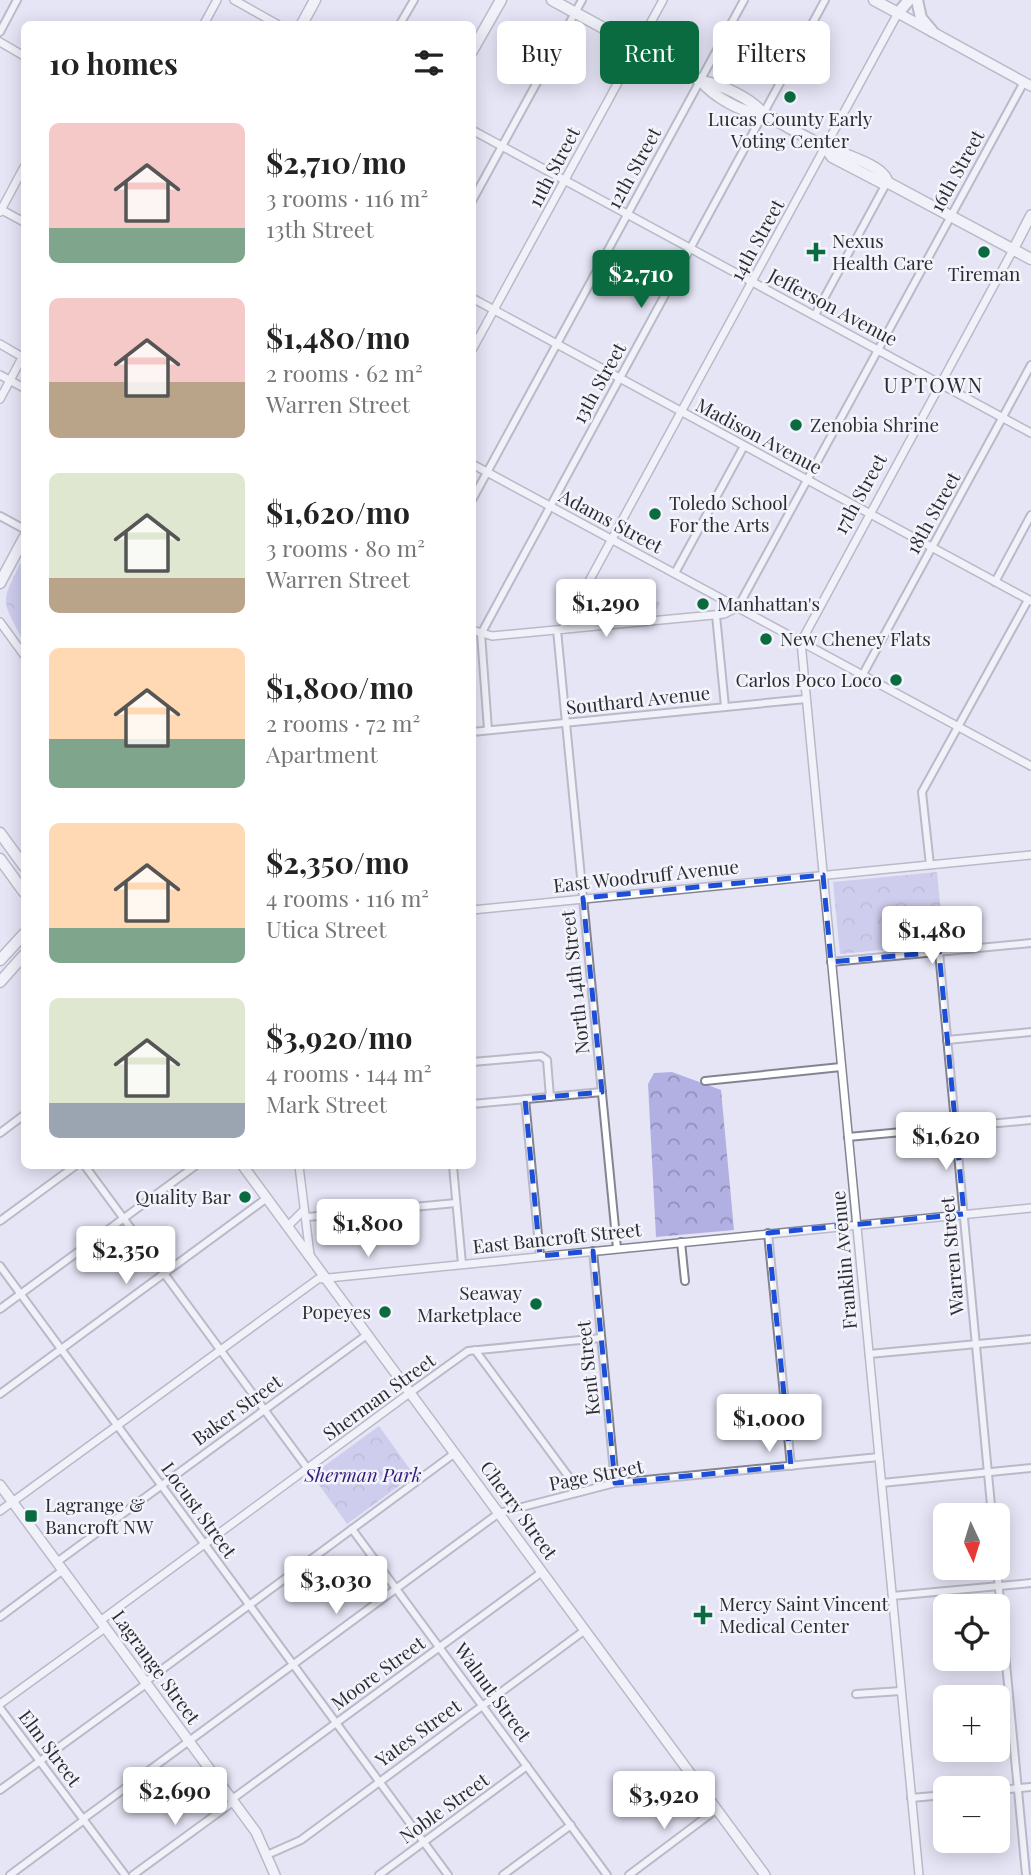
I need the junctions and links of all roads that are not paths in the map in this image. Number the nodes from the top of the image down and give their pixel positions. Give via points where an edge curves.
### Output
1 (17, 0) edge
2 (217, 0) edge
3 (234, 0) edge
4 (315, 0) edge
5 (414, 0) edge
6 (501, 0) edge
7 (552, 0) edge
8 (582, 0) edge
9 (663, 0) edge
10 (744, 0) edge
11 (825, 0) edge
12 (874, 0) edge
13 (909, 0) edge
14 (917, 0) edge
15 (575, 13) junction
16 (898, 13) junction
17 (206, 21) edge
18 (272, 21) edge
19 (304, 21) edge
20 (402, 21) edge
21 (651, 21) edge
22 (600, 27) edge
23 (932, 31) junction
24 (0, 32) edge
25 (0, 42) edge
26 (476, 44) edge
27 (21, 54) edge
28 (701, 81) junction
29 (617, 84) edge
30 (1027, 84) edge
31 (763, 113) junction
32 (476, 132) edge
33 (502, 146) junction
34 (825, 147) junction
35 (21, 172) edge
36 (565, 180) junction
37 (887, 181) junction
38 (476, 194) edge
39 (0, 210) edge
40 (627, 214) junction
41 (1031, 215) edge
42 (951, 216) junction
43 (21, 220) edge
44 (690, 248) junction
45 (1013, 250) junction
46 (1031, 259) edge
47 (752, 281) junction
48 (476, 300) edge
49 (494, 310) junction
50 (814, 315) junction
51 (476, 343) edge
52 (0, 344) edge
53 (557, 344) junction
54 (878, 349) junction
55 (21, 354) edge
56 (21, 361) edge
57 (1031, 365) edge
58 (0, 375) edge
59 (620, 378) junction
60 (10, 380) junction
61 (940, 384) junction
62 (21, 386) edge
63 (0, 399) edge
64 (682, 411) junction
65 (1003, 418) junction
66 (1031, 433) edge
67 (744, 446) junction
68 (476, 466) edge
69 (487, 472) junction
70 (807, 479) junction
71 (476, 493) edge
72 (550, 506) junction
73 (870, 514) junction
74 (1031, 515) edge
75 (0, 516) edge
76 (21, 527) edge
77 (613, 540) junction
78 (21, 544) edge
79 (932, 548) junction
80 (675, 573) junction
81 (995, 582) junction
82 (0, 583) edge
83 (1029, 600) edge
84 (738, 607) junction
85 (716, 615) junction
86 (0, 622) edge
87 (560, 629) junction
88 (476, 632) edge
89 (481, 634) junction
90 (801, 642) junction
91 (21, 651) edge
92 (862, 676) junction
93 (806, 699) junction
94 (725, 707) junction
95 (565, 723) junction
96 (959, 727) junction
97 (488, 730) junction
98 (476, 732) edge
99 (1031, 766) edge
100 (0, 833) edge
101 (1031, 855) edge
102 (21, 862) edge
103 (2, 863) edge
104 (930, 865) junction
105 (823, 875) junction
106 (21, 888) edge
107 (583, 898) junction
108 (476, 910) edge
109 (21, 937) edge
110 (1031, 943) edge
111 (939, 952) junction
112 (21, 958) edge
113 (0, 960) edge
114 (831, 962) junction
115 (0, 982) edge
116 (1031, 1032) edge
117 (947, 1040) junction
118 (476, 1062) edge
119 (841, 1067) junction
120 (705, 1081) dead end
121 (602, 1092) junction
122 (550, 1097) junction
123 (525, 1099) junction
124 (476, 1104) edge
125 (21, 1117) edge
126 (1031, 1120) edge
127 (955, 1127) junction
128 (0, 1133) edge
129 (848, 1137) junction
130 (71, 1169) edge
131 (87, 1169) edge
132 (191, 1169) edge
133 (245, 1169) edge
134 (299, 1169) edge
135 (453, 1169) edge
136 (267, 1198) junction
137 (456, 1203) junction
138 (1031, 1208) edge
139 (305, 1214) junction
140 (964, 1214) junction
141 (124, 1217) junction
142 (0, 1221) edge
143 (856, 1224) junction
144 (288, 1226) junction
145 (768, 1233) junction
146 (681, 1242) junction
147 (617, 1248) junction
148 (593, 1251) junction
149 (310, 1255) junction
150 (540, 1256) junction
151 (462, 1264) junction
152 (0, 1266) edge
153 (165, 1273) junction
154 (326, 1277) junction
155 (685, 1281) dead end
156 (21, 1294) junction
157 (0, 1309) edge
158 (368, 1334) junction
159 (601, 1338) junction
160 (1031, 1339) edge
161 (976, 1344) junction
162 (62, 1349) junction
163 (220, 1349) junction
164 (475, 1350) junction
165 (869, 1354) junction
166 (411, 1392) junction
167 (0, 1394) edge
168 (265, 1409) junction
169 (117, 1426) junction
170 (455, 1453) junction
171 (879, 1457) junction
172 (791, 1466) junction
173 (1031, 1468) edge
174 (307, 1469) junction
175 (988, 1472) junction
176 (615, 1483) junction
177 (882, 1483) junction
178 (0, 1485) edge
179 (161, 1485) junction
180 (580, 1492) junction
181 (13, 1502) junction
182 (991, 1503) edge
183 (0, 1511) edge
184 (499, 1513) junction
185 (352, 1529) junction
186 (205, 1545) junction
187 (57, 1562) junction
188 (63, 1570) junction
189 (542, 1572) junction
190 (998, 1580) edge
191 (1031, 1583) edge
192 (999, 1586) junction
193 (396, 1588) junction
194 (892, 1597) junction
195 (249, 1605) junction
196 (0, 1617) edge
197 (103, 1624) junction
198 (585, 1630) junction
199 (440, 1647) junction
200 (293, 1664) junction
201 (146, 1683) junction
202 (901, 1691) junction
203 (856, 1694) dead end
204 (483, 1705) junction
205 (0, 1706) edge
206 (337, 1723) junction
207 (188, 1741) junction
208 (40, 1760) junction
209 (527, 1766) junction
210 (379, 1781) junction
211 (1031, 1787) edge
212 (1018, 1788) junction
213 (1010, 1789) edge
214 (0, 1790) edge
215 (933, 1796) edge
216 (911, 1798) junction
217 (232, 1801) junction
218 (717, 1809) junction
219 (83, 1820) junction
220 (571, 1825) junction
221 (424, 1842) junction
222 (267, 1855) junction
223 (10, 1875) edge
224 (125, 1875) edge
225 (133, 1875) edge
226 (275, 1875) edge
227 (379, 1875) edge
228 (448, 1875) edge
229 (503, 1875) edge
230 (607, 1875) edge
231 (629, 1875) edge
232 (765, 1875) edge
233 (919, 1875) edge
234 (1026, 1875) edge

1 - 24 street
2 - 17 street
3 - 18 street
4 - 19 main road
5 - 20 street
6 - 26 main road
7 - 15 main road
8 - 15 street
9 - 21 street, 11th Street
10 - 28 street, 12th Street
11 - 31 street, 13th Street
12 - 16 main road
13 - 16 highway
14 - 23 highway via 919,14
15 - 22 main road
15 - 33 street
16 - 23 main road
16 - 34 street, 14th Street
23 - 30 main road
25 - 27 street
28 - 31 main road
28 - 40 street, 12th Street
29 - 36 street, 11th Street
30 - 42 street, 16th Street
31 - 34 main road
31 - 44 street, 13th Street
32 - 33 street, Jefferson Avenue
33 - 36 street, Jefferson Avenue
33 - 38 street
34 - 37 main road via 884,173
34 - 47 street, 14th Street
35 - 39 street
36 - 40 street, Jefferson Avenue
36 - 49 street, 11th Street
37 - 42 main road
37 - 50 street
39 - 43 street
40 - 44 street, Jefferson Avenue
40 - 53 street, 12th Street
41 - 45 main road, 17th Street
42 - 45 main road
42 - 54 street, 16th Street
44 - 47 street, Jefferson Avenue
44 - 59 street, 13th Street
45 - 46 main road
45 - 61 street, 17th Street
47 - 50 street, Jefferson Avenue
47 - 64 street, 14th Street
48 - 49 street, Madison Avenue
49 - 51 street, 11th Street
49 - 53 street, Madison Avenue
50 - 54 street, Jefferson Avenue
52 - 55 street
53 - 59 street, Madison Avenue
53 - 69 street, 12th Street
54 - 61 street, Jefferson Avenue
54 - 70 street, 16th Street
56 - 60 street
57 - 65 street, 18th Street
58 - 60 street
59 - 64 street, Madison Avenue
59 - 72 street, 13th Street
60 - 62 street
60 - 63 street
61 - 65 street, Jefferson Avenue
61 - 73 street, 17th Street
64 - 67 street, Madison Avenue
64 - 77 street, 14th Street
65 - 66 street, Jefferson Avenue
65 - 79 street, 18th Street
67 - 70 street, Madison Avenue
67 - 80 street
68 - 69 street, Adams Street
69 - 71 street, 12th Street
69 - 72 street, Adams Street
70 - 73 street, Madison Avenue
70 - 84 street, 16th Street
72 - 77 street, Adams Street
72 - 89 street, 13th Street
73 - 79 street, Madison Avenue
73 - 90 street, 17th Street
74 - 81 street
75 - 76 street
77 - 80 street, Adams Street
77 - 87 street, 14th Street
78 - 82 main road
79 - 81 street, Madison Avenue
79 - 92 street, 18th Street
80 - 84 street, Adams Street
81 - 83 street, Madison Avenue
83 - 96 street
84 - 85 street
84 - 90 street, Adams Street
85 - 87 street
85 - 94 street
86 - 91 street
87 - 89 street
87 - 95 street, North 14th Street
88 - 89 street
89 - 97 street
90 - 92 street, Adams Street
90 - 93 street, Franklin Avenue
92 - 96 street, Adams Street
93 - 94 street, Southard Avenue
93 - 105 street, Franklin Avenue
94 - 95 street, Southard Avenue
95 - 97 street, Southard Avenue
95 - 107 street, North 14th Street
96 - 99 street, Adams Street
96 - 104 street via 922,792
97 - 98 street, Southard Avenue
100 - 102 main road
101 - 104 street, East Woodruff Avenue
103 - 106 main road
104 - 105 street, East Woodruff Avenue
105 - 107 street, East Woodruff Avenue
105 - 114 street, Franklin Avenue
107 - 108 street, East Woodruff Avenue
107 - 121 street, North 14th Street
109 - 113 main road
110 - 111 street
111 - 114 street
111 - 117 street, Warren Street
112 - 115 main road
114 - 119 street, Franklin Avenue
116 - 117 street
117 - 127 street, Warren Street
118 - 122 street via 541,1056 547,1059
119 - 120 street
119 - 129 street, Franklin Avenue
121 - 122 street
121 - 147 street, North 14th Street
122 - 123 street
123 - 124 street
123 - 150 street
125 - 128 street
126 - 127 street
127 - 129 street
127 - 140 street, Warren Street
129 - 143 street, Franklin Avenue
130 - 142 street
131 - 141 street
132 - 141 street
133 - 136 main road, Cherry Street
134 - 139 street
135 - 137 street
136 - 144 main road, Cherry Street
136 - 153 street
137 - 139 street
137 - 151 street
138 - 140 street, East Bancroft Street
139 - 144 street
139 - 149 street
140 - 143 street, East Bancroft Street
140 - 161 street, Warren Street
141 - 153 street
141 - 156 street
143 - 145 street, East Bancroft Street
143 - 165 street, Franklin Avenue
144 - 149 main road, Cherry Street
145 - 146 street, East Bancroft Street
145 - 172 street
146 - 147 street, East Bancroft Street
146 - 155 street
147 - 148 street, East Bancroft Street
148 - 150 street, East Bancroft Street
148 - 159 street, Kent Street
149 - 154 main road, Cherry Street
150 - 151 street, East Bancroft Street
151 - 154 street, East Bancroft Street
152 - 156 street, Locust Street
153 - 162 street
153 - 163 street
154 - 158 main road, Cherry Street
154 - 163 street, East Bancroft Street via 302,1288
156 - 157 street
156 - 162 street, Locust Street
158 - 166 main road, Cherry Street
158 - 168 street, Baker Street
159 - 164 street, Sherman Street
159 - 176 street, Kent Street
160 - 161 street
161 - 165 street
161 - 175 street, Warren Street
162 - 167 street
162 - 169 street, Locust Street
163 - 168 street
163 - 169 street, East Bancroft Street
164 - 166 street, Sherman Street
164 - 180 street
165 - 171 street, Franklin Avenue
166 - 170 main road, Cherry Street
166 - 174 street, Sherman Street
168 - 174 street
168 - 179 street, Baker Street
169 - 179 street, Locust Street
169 - 181 street, East Bancroft Street
170 - 184 main road, Cherry Street
170 - 185 street
171 - 172 street, Page Street
171 - 177 street, Franklin Avenue
172 - 176 street, Page Street
173 - 175 street
174 - 186 street, Sherman Street
175 - 177 street
175 - 182 street, Warren Street
176 - 180 street, Page Street
177 - 194 street, Franklin Avenue
178 - 181 main road, Lagrange Street
179 - 186 street, Locust Street
179 - 187 street, Baker Street
180 - 184 street, Page Street
181 - 183 street, East Bancroft Street
181 - 187 main road, Lagrange Street
184 - 189 main road, Cherry Street
184 - 193 street, Page Street
185 - 193 street, Walnut Street
185 - 195 street
186 - 195 street, Locust Street
186 - 197 street, Sherman Street
187 - 188 main road, Lagrange Street
188 - 196 street
188 - 197 main road, Lagrange Street
189 - 198 main road, Cherry Street
189 - 199 street, Moore Street
190 - 192 street
191 - 192 street
192 - 194 street
192 - 212 street
193 - 199 street, Walnut Street
193 - 200 street, Page Street
194 - 202 street, Franklin Avenue
195 - 200 street, Locust Street
195 - 201 street
197 - 201 main road, Lagrange Street
197 - 205 street, Sherman Street
198 - 204 street, Yates Street
198 - 218 main road, Cherry Street
199 - 204 street, Walnut Street
199 - 206 street, Moore Street
200 - 206 street, Locust Street
200 - 207 street, Page Street
201 - 207 main road, Lagrange Street
201 - 208 street
202 - 203 street
202 - 216 street, Franklin Avenue
204 - 209 street, Walnut Street
204 - 210 street, Yates Street
205 - 208 street, Elm Street
206 - 210 street, Locust Street
206 - 217 street, Moore Street
207 - 217 main road, Lagrange Street
207 - 219 street, Page Street
208 - 214 street
208 - 219 street, Elm Street
209 - 220 street, Walnut Street
209 - 221 street, Noble Street
210 - 221 street, Locust Street
210 - 222 street, Yates Street via 301,1840
211 - 212 street
212 - 213 street
212 - 234 street
215 - 216 street
216 - 233 street, Franklin Avenue
217 - 222 main road, Lagrange Street
217 - 225 street, Moore Street
218 - 231 street
218 - 232 main road, Cherry Street
219 - 223 street, Page Street
219 - 224 street, Elm Street
220 - 229 street
220 - 230 street, Walnut Street
221 - 227 street, Noble Street
221 - 228 street, Locust Street
222 - 226 main road, Lagrange Street

